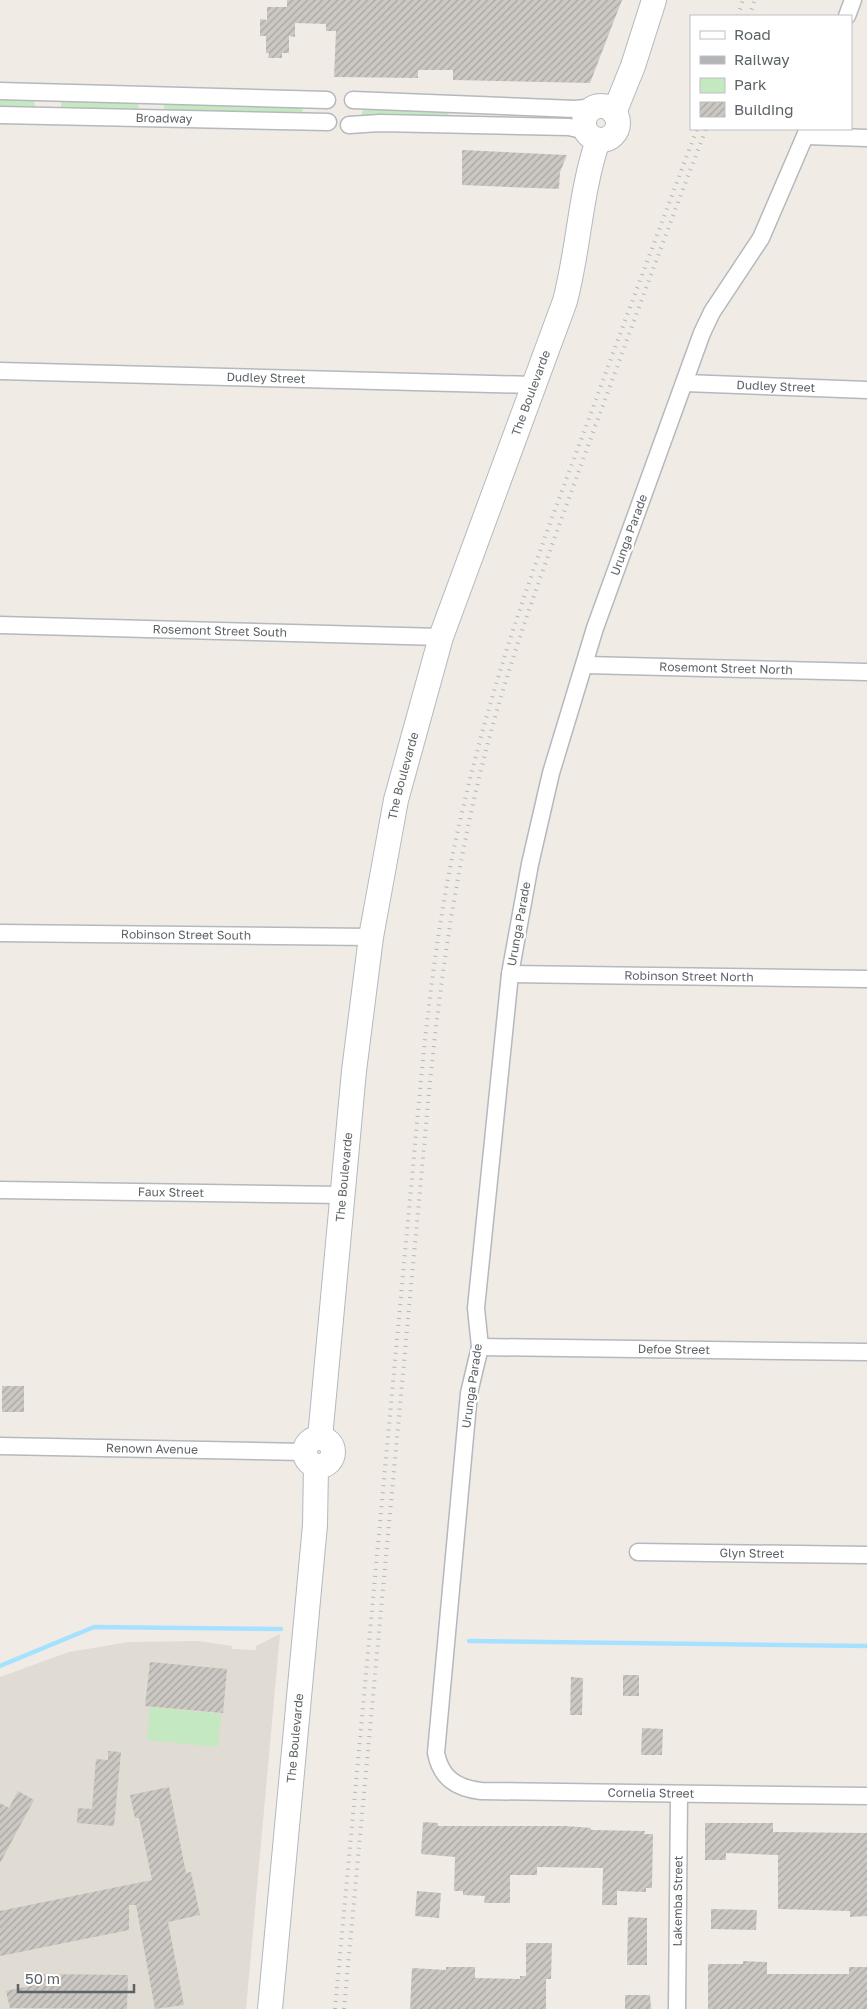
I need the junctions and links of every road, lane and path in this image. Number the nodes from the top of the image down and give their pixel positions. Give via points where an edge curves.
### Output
1 (647, 0) edge
2 (654, 0) edge
3 (853, 0) edge
4 (847, 15) edge
5 (0, 91) edge
6 (327, 100) junction
7 (353, 100) junction
8 (604, 109) junction
9 (0, 115) edge
10 (328, 122) junction
11 (349, 125) junction
12 (808, 132) edge
13 (592, 135) junction
14 (867, 138) edge
15 (0, 371) edge
16 (685, 383) junction
17 (532, 385) junction
18 (867, 390) edge
19 (0, 625) edge
20 (440, 637) junction
21 (586, 665) junction
22 (867, 672) edge
23 (0, 933) edge
24 (371, 937) junction
25 (510, 974) junction
26 (867, 979) edge
27 (0, 1190) edge
28 (342, 1195) junction
29 (480, 1347) junction
30 (867, 1352) edge
31 (0, 1446) edge
32 (314, 1452) junction
33 (638, 1552) dead end
34 (867, 1555) edge
35 (442, 1770) joint
36 (679, 1795) junction
37 (867, 1796) edge
38 (270, 2009) edge
39 (677, 2009) edge

1 - 8 street
2 - 8 street via 633,66
3 - 4 street
5 - 6 street, Broadway
6 - 7 street via 339,94
6 - 10 street via 323,109
7 - 8 street
7 - 11 street via 357,110
8 - 13 street via 617,118 616,130 609,138
9 - 10 street, Broadway
10 - 11 street via 338,128
11 - 13 street via 574,128
12 - 14 street
12 - 16 street, Urunga Parade via 762,238 712,312
13 - 17 street, The Boulevarde via 569,285 557,325
15 - 17 street, Dudley Street
16 - 18 street, Dudley Street
16 - 21 street, Urunga Parade via 596,628
17 - 20 street, The Boulevarde
19 - 20 street, Rosemont Street South
20 - 24 street, The Boulevarde via 396,800
21 - 22 street, Rosemont Street North
21 - 25 street, Urunga Parade via 551,773
23 - 24 street, Robinson Street South
24 - 28 street, The Boulevarde
25 - 26 street, Robinson Street North
25 - 29 street, Urunga Parade via 476,1308
27 - 28 street, Faux Street
28 - 32 street, The Boulevarde
29 - 30 street, Defoe Street
29 - 35 street, Urunga Parade via 469,1393 437,1736 436,1753
31 - 32 street, Renown Avenue
32 - 38 street, The Boulevarde via 315,1525
33 - 34 street, Glyn Street
35 - 36 street, Cornelia Street via 451,1782 460,1787 481,1791
36 - 37 street, Cornelia Street
36 - 39 street, Lakemba Street

